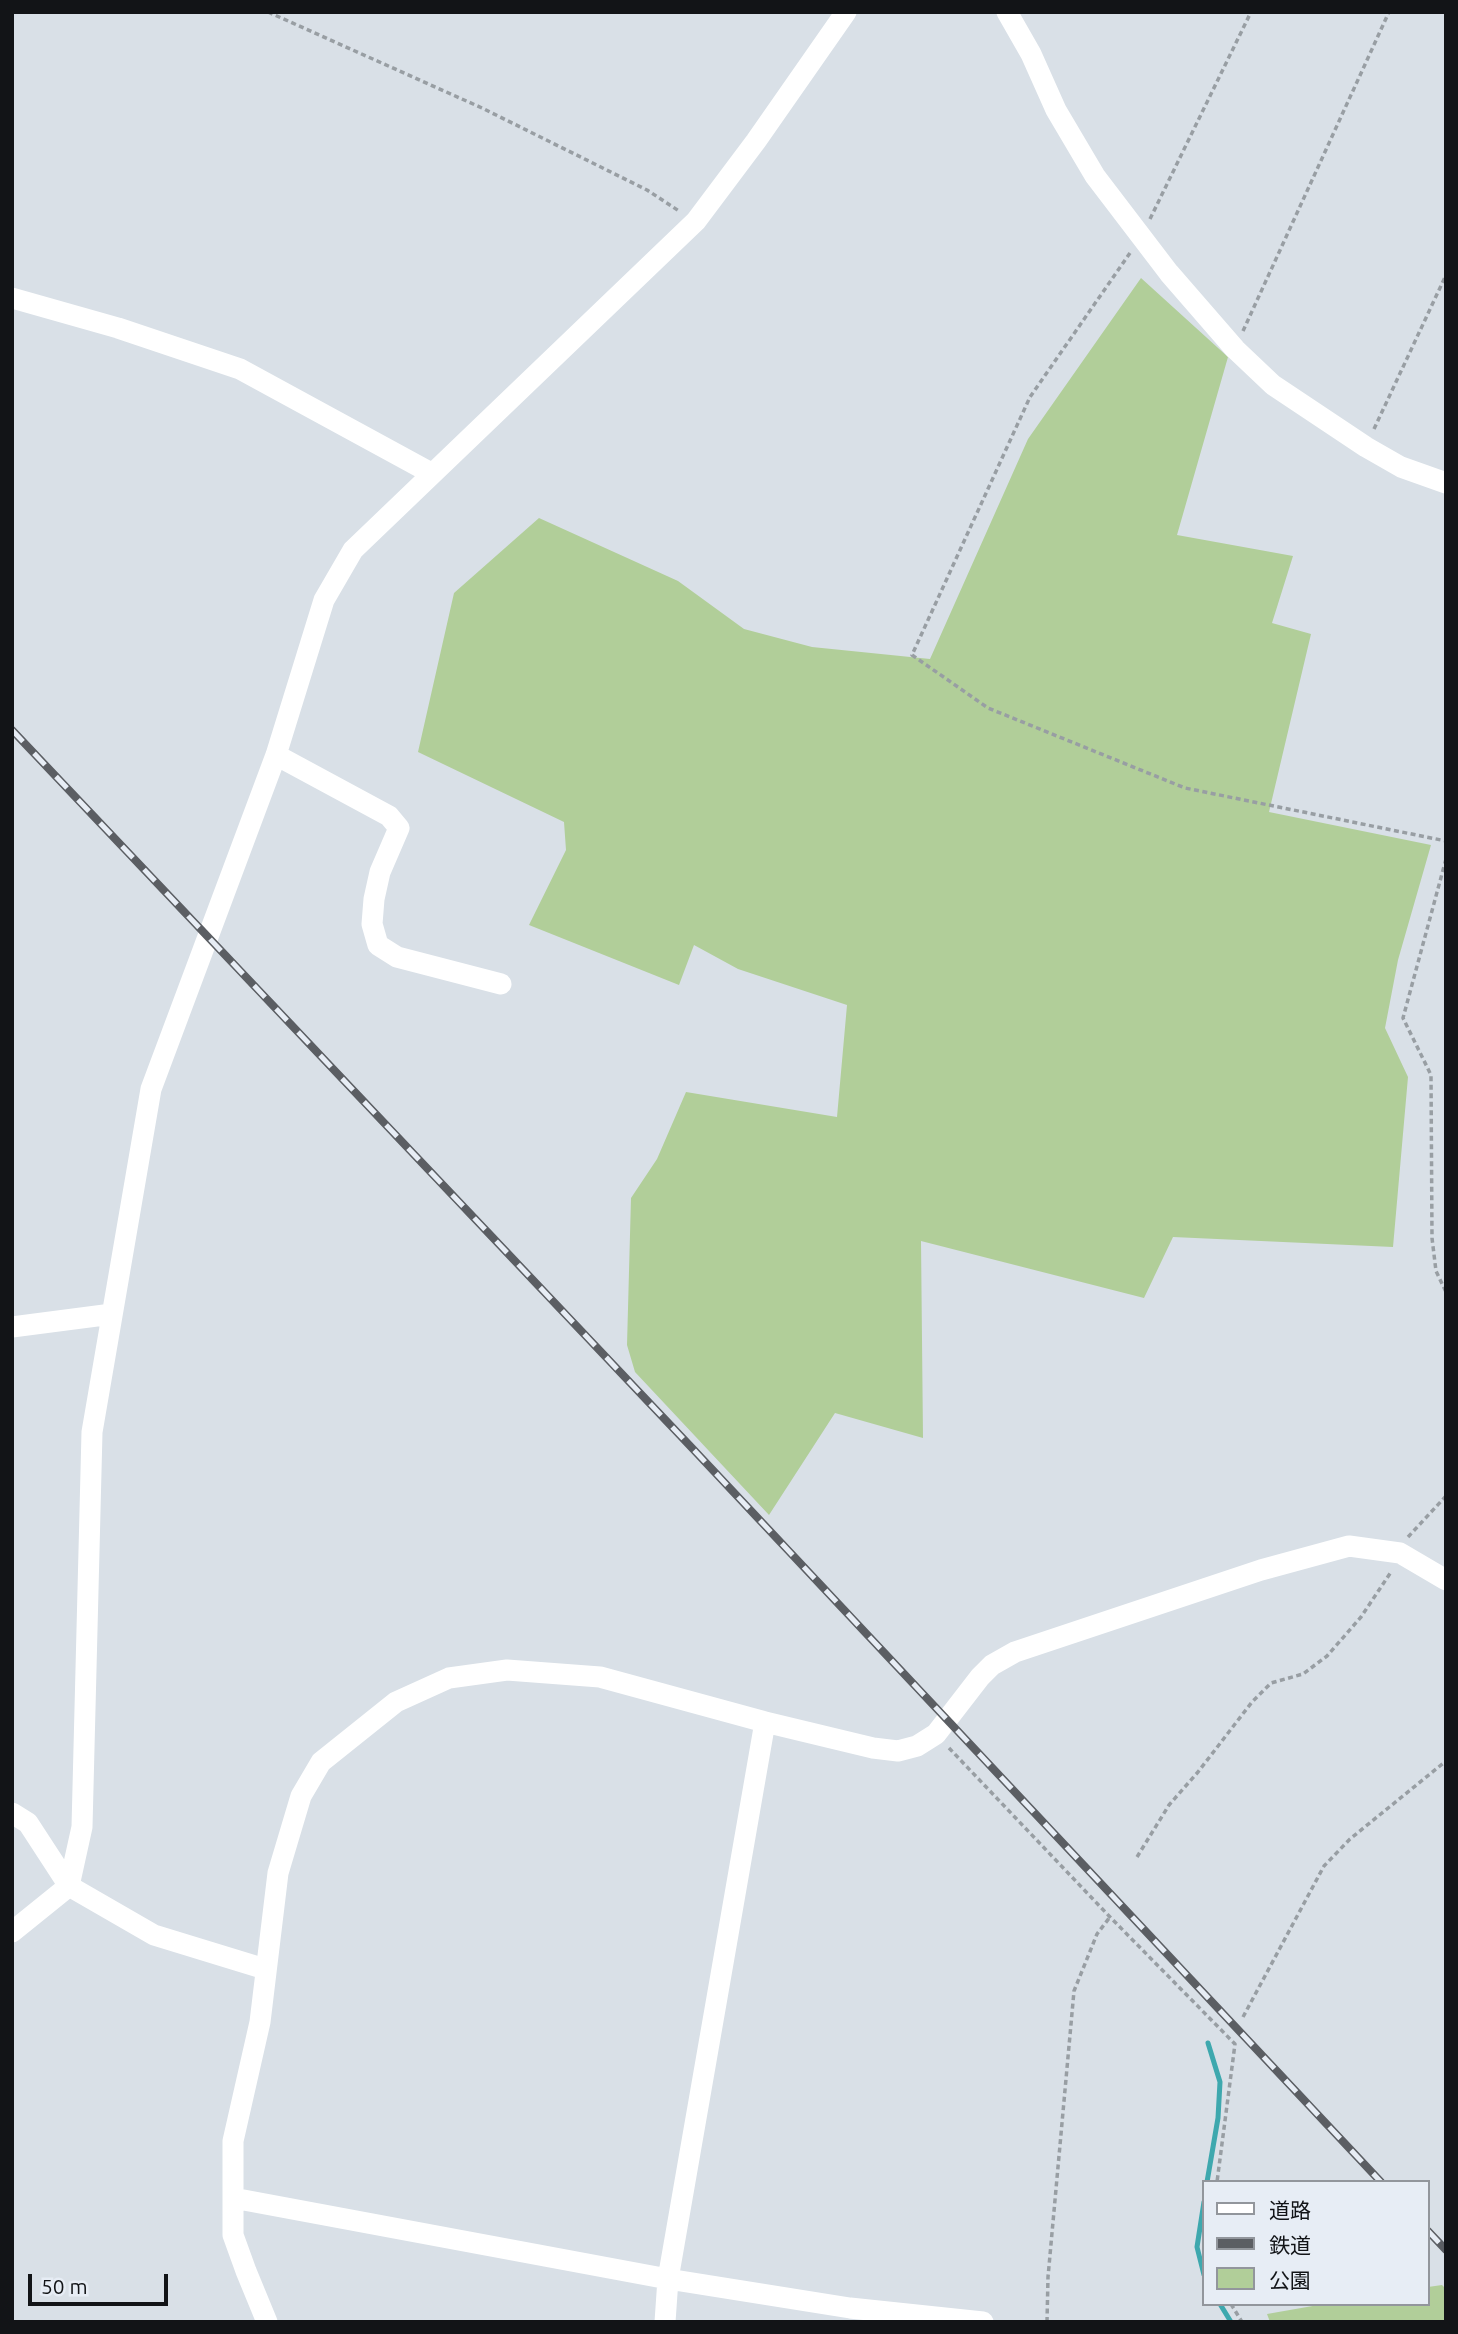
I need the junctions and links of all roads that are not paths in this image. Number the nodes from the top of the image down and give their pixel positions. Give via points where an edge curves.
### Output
1 (846, 12) edge
2 (1007, 12) edge
3 (12, 298) edge
4 (431, 473) junction
5 (1446, 483) edge
6 (276, 755) junction
7 (502, 984) dead end
8 (112, 1314) junction
9 (12, 1327) edge
10 (1446, 1580) edge
11 (765, 1722) junction
12 (12, 1813) edge
13 (69, 1886) junction
14 (12, 1931) edge
15 (265, 1969) junction
16 (233, 2198) junction
17 (668, 2279) junction
18 (267, 2322) edge
19 (666, 2322) edge
20 (984, 2322) edge

1 - 4 street via 696,221
2 - 5 street via 1095,176 1235,349 1273,385 1366,447 1401,467
3 - 4 street via 240,369
4 - 6 street via 353,550 324,600
6 - 7 street via 389,816 399,828 374,899 372,925 378,946 397,957
6 - 8 street via 151,1089
8 - 9 street
8 - 13 street via 92,1432 82,1827
10 - 11 street via 1400,1553 1349,1546 1261,1570 1015,1652 980,1677 936,1734 898,1751
11 - 15 street via 600,1677 507,1670 449,1678 396,1702 321,1762 301,1796 278,1873
11 - 17 street
12 - 13 street via 28,1823
13 - 14 street
13 - 15 street via 154,1935
15 - 16 street via 260,2022 233,2141
16 - 17 street
16 - 18 street via 233,2235
17 - 19 street
17 - 20 street via 850,2308

